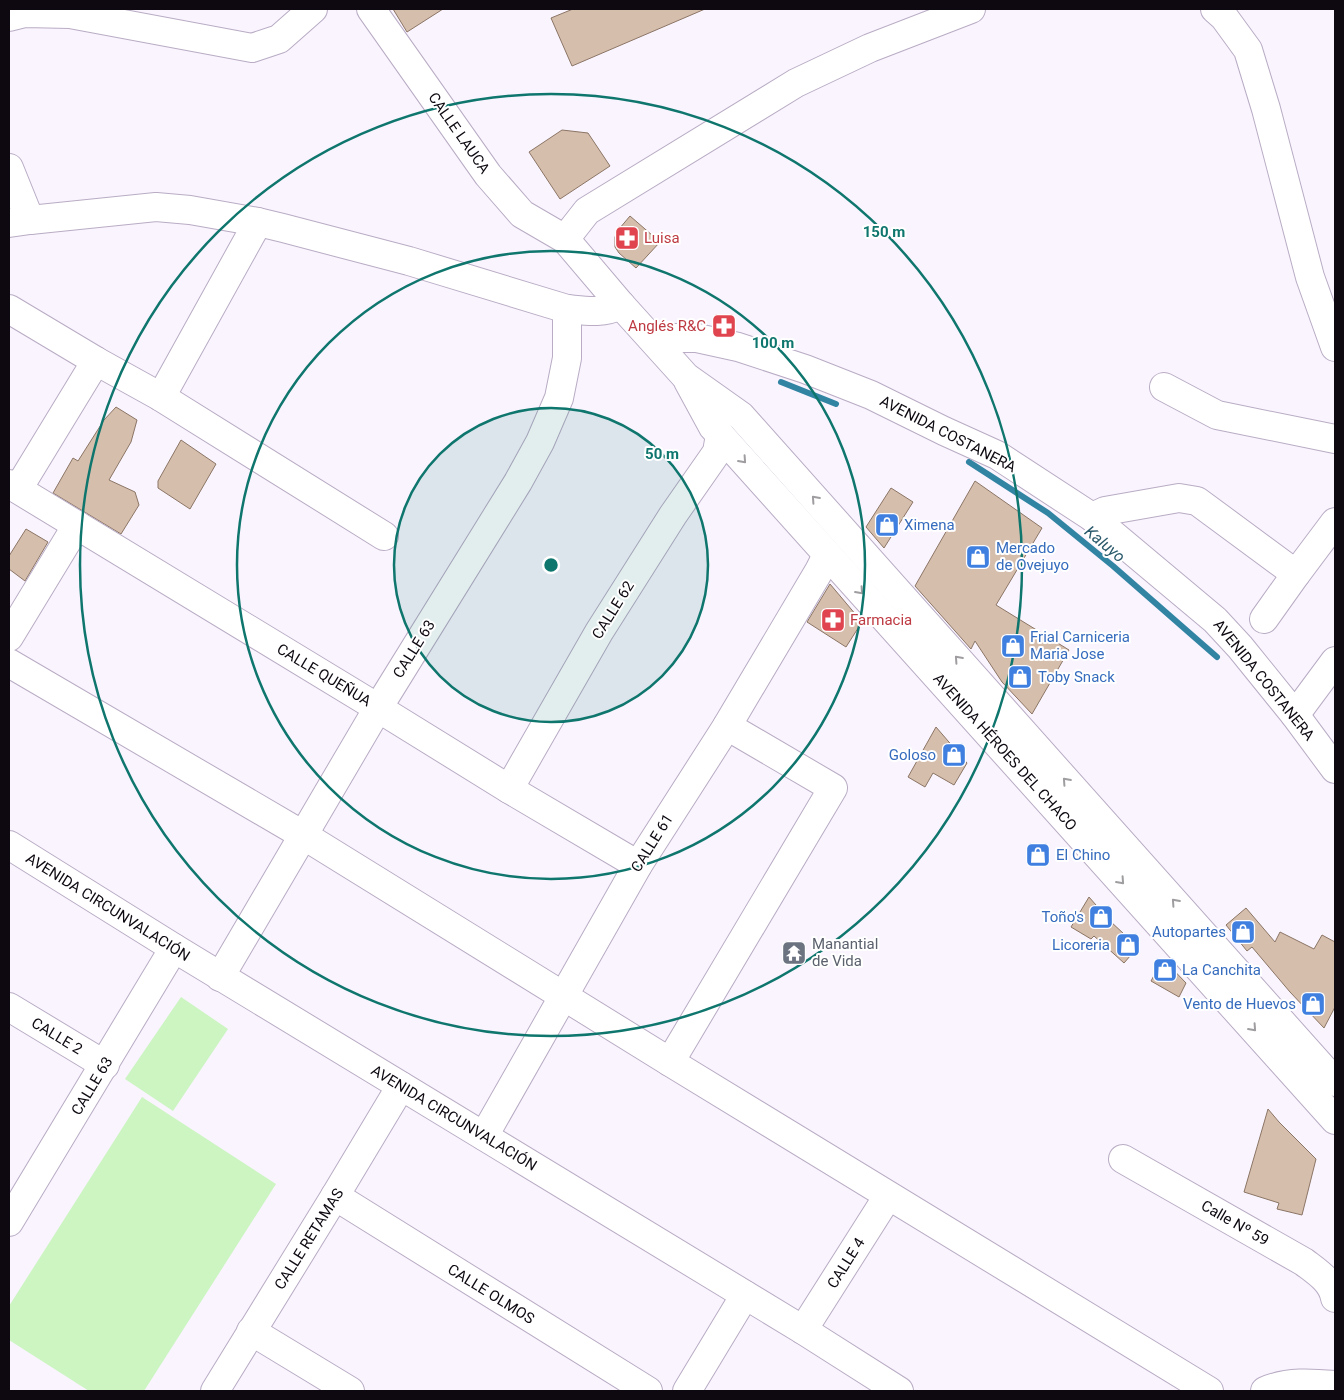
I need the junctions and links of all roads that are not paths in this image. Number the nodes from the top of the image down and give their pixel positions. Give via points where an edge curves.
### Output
1 (313, 9) edge
2 (371, 9) edge
3 (972, 9) edge
4 (1215, 9) edge
5 (9, 17) edge
6 (9, 168) edge
7 (19, 221) edge
8 (258, 222) junction
9 (565, 239) junction
10 (621, 305) junction
11 (567, 308) junction
12 (9, 309) edge
13 (659, 346) junction
14 (1335, 347) edge
15 (96, 361) junction
16 (686, 377) junction
17 (1164, 387) dead end
18 (161, 397) junction
19 (741, 416) junction
20 (720, 435) junction
21 (1335, 439) edge
22 (13, 487) edge
23 (1092, 517) junction
24 (1335, 522) edge
25 (77, 525) junction
26 (384, 536) dead end
27 (847, 536) junction
28 (827, 555) junction
29 (1296, 574) junction
30 (1264, 619) dead end
31 (9, 637) edge
32 (1335, 661) edge
33 (9, 663) edge
34 (378, 708) junction
35 (1295, 715) junction
36 (726, 726) junction
37 (1335, 769) edge
38 (508, 789) junction
39 (303, 835) junction
40 (9, 845) edge
41 (638, 865) junction
42 (174, 948) junction
43 (220, 977) junction
44 (563, 996) junction
45 (9, 1007) edge
46 (670, 1062) junction
47 (105, 1065) junction
48 (1335, 1082) edge
49 (401, 1086) junction
50 (1335, 1120) edge
51 (484, 1136) junction
52 (1123, 1159) dead end
53 (18, 1187) edge
54 (335, 1196) junction
55 (888, 1196) junction
56 (9, 1222) edge
57 (746, 1295) junction
58 (1335, 1298) edge
59 (803, 1330) junction
60 (252, 1331) junction
61 (872, 1384) edge
62 (1335, 1384) edge
63 (215, 1391) edge
64 (350, 1391) edge
65 (648, 1391) edge
66 (687, 1391) edge
67 (899, 1391) edge
68 (1209, 1391) edge
69 (1265, 1391) edge

1 - 5 street via 279,39 252,48 70,14 25,13
2 - 9 street, CALLE LAUCA via 488,175 522,214
3 - 9 street via 870,48 796,83 587,211
4 - 14 street via 1248,50 1310,277
6 - 7 street
7 - 8 street via 156,207
8 - 11 street via 409,261
8 - 18 street
9 - 10 street, AVENIDA HÉROES DEL CHACO
10 - 11 street via 590,312
10 - 13 street, AVENIDA HÉROES DEL CHACO
11 - 34 street, CALLE 63 via 567,358 559,398 540,442
12 - 15 street
13 - 16 street, AVENIDA HÉROES DEL CHACO
13 - 23 street, AVENIDA COSTANERA via 675,338 697,338 738,347 871,395 997,455
15 - 18 street
15 - 22 street
16 - 19 street, AVENIDA HÉROES DEL CHACO
16 - 20 street, AVENIDA HÉROES DEL CHACO
17 - 21 street via 1217,415
18 - 26 street
19 - 20 street
27 -> 19 street, AVENIDA HÉROES DEL CHACO
20 -> 28 street, AVENIDA HÉROES DEL CHACO
20 - 38 street, CALLE 62 via 718,452 673,515 599,632
22 - 25 street, CALLE QUEÑUA
23 - 29 street via 1105,511 1179,498 1197,501
23 - 35 street, AVENIDA COSTANERA via 1216,620
24 - 29 street
25 - 31 street
25 - 34 street, CALLE QUEÑUA
27 - 28 street, CALLE 61
48 -> 27 street, AVENIDA HÉROES DEL CHACO
28 - 36 street, CALLE 61
28 -> 50 street, AVENIDA HÉROES DEL CHACO
29 - 30 street
32 - 35 street
33 - 39 street
34 - 38 street, CALLE QUEÑUA
34 - 39 street, CALLE 63
35 - 37 street, AVENIDA COSTANERA
36 - 41 street, CALLE 61
36 - 46 street via 833,788
38 - 41 street, CALLE QUEÑUA
39 - 43 street, CALLE 63
39 - 44 street
40 - 42 street, AVENIDA CIRCUNVALACIÓN
41 - 44 street, CALLE 61
42 - 43 street, AVENIDA CIRCUNVALACIÓN
42 - 47 street, CALLE 63
43 - 49 street, AVENIDA CIRCUNVALACIÓN
44 - 46 street
44 - 51 street, CALLE 61
45 - 47 street, CALLE 2
46 - 55 street
47 - 53 street, CALLE 63
49 - 51 street, AVENIDA CIRCUNVALACIÓN
49 - 54 street, CALLE RETAMAS
51 - 57 street, AVENIDA CIRCUNVALACIÓN
52 - 58 street, Calle Nº 59 via 1304,1262 1328,1282
53 - 56 street, CALLE 63
54 - 60 street, CALLE RETAMAS
54 - 65 street, CALLE OLMOS
55 - 59 street, CALLE 4
55 - 68 street
57 - 59 street, AVENIDA CIRCUNVALACIÓN
57 - 66 street
59 - 61 street, AVENIDA CIRCUNVALACIÓN
60 - 63 street, CALLE RETAMAS
60 - 64 street
61 - 67 street, AVENIDA CIRCUNVALACIÓN
62 - 69 street via 1306,1382

